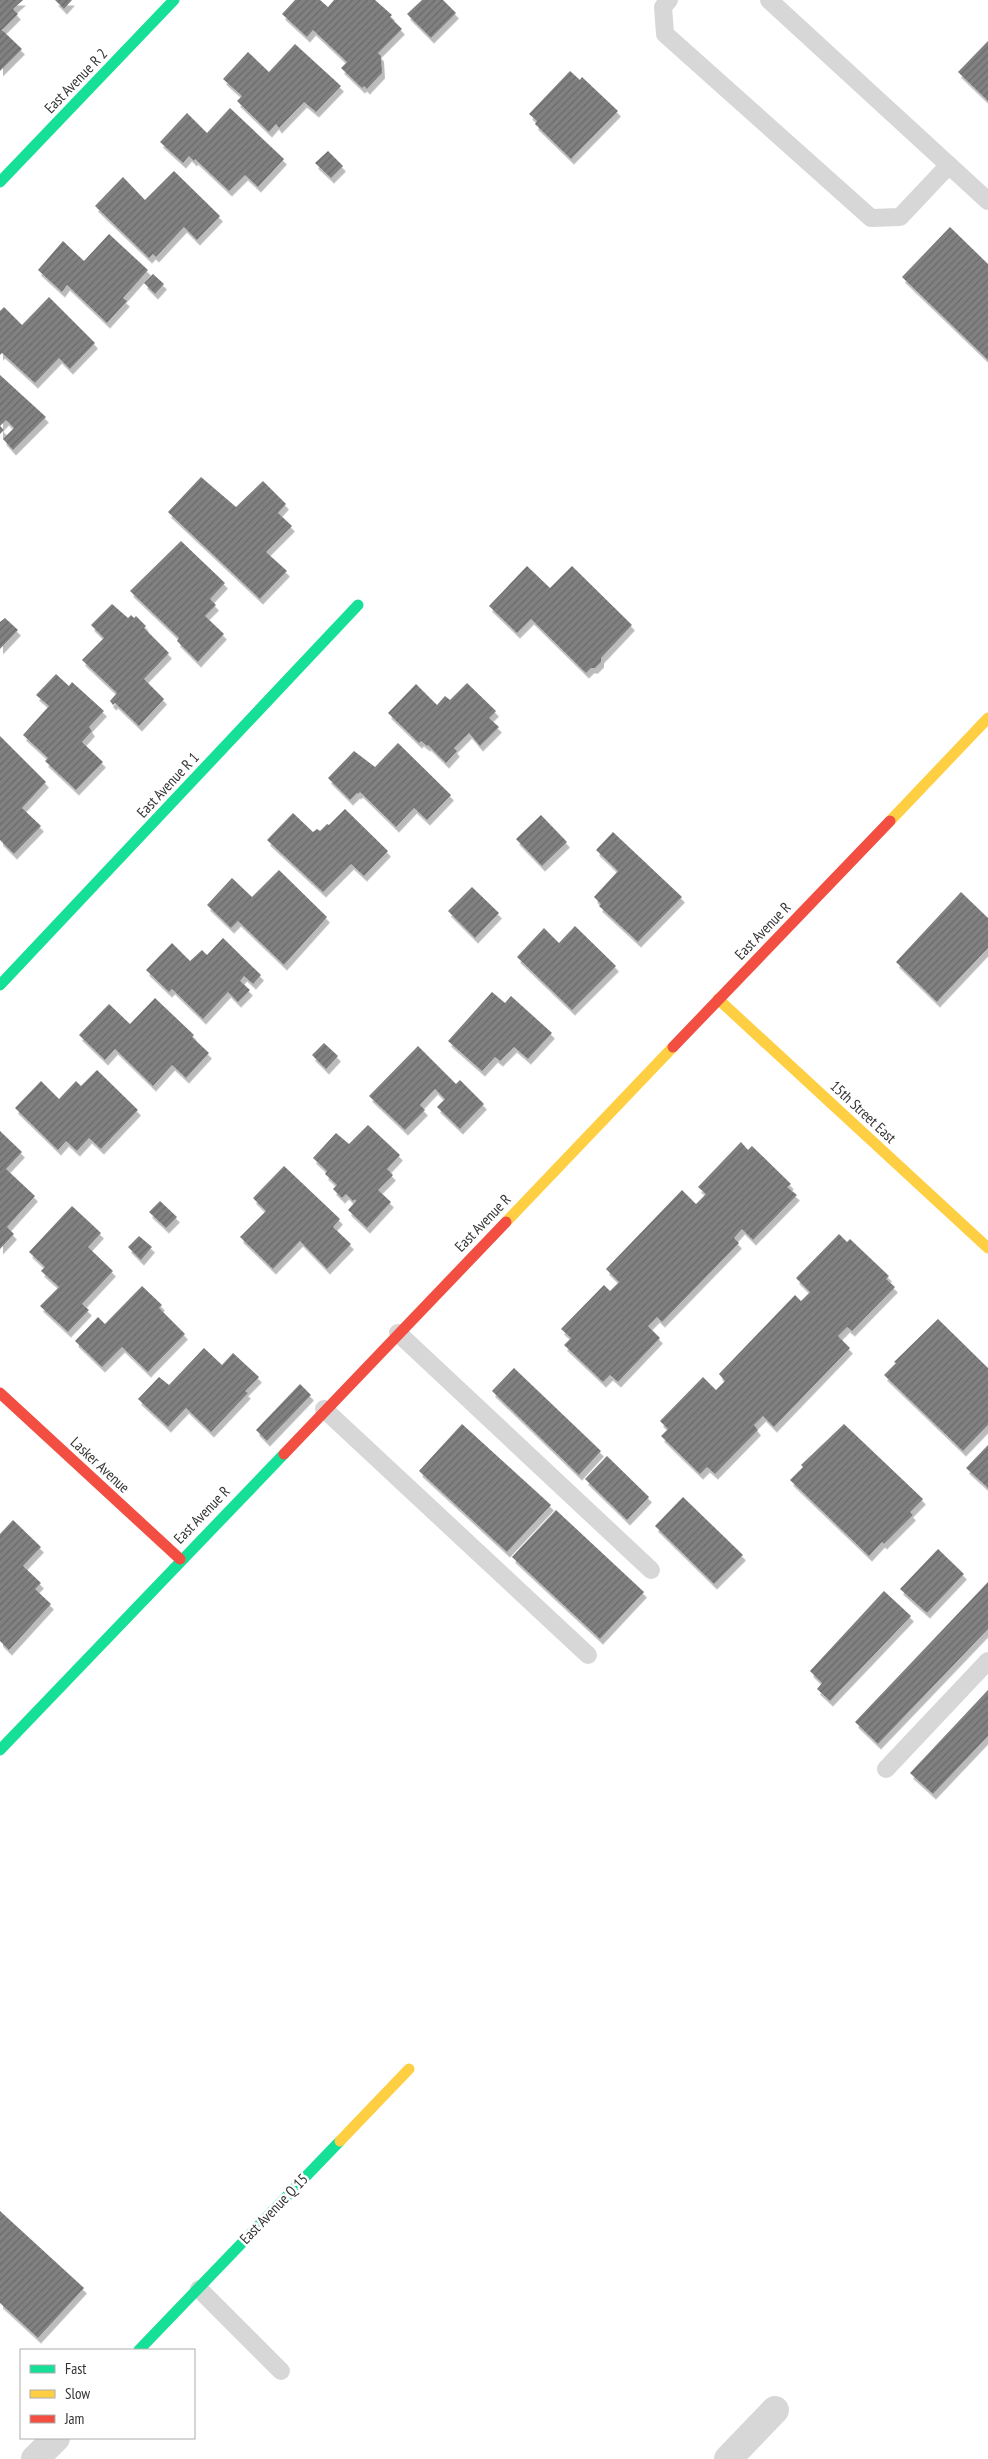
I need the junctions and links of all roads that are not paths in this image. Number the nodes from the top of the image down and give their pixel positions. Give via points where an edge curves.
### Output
1 (174, 0) edge
2 (669, 0) edge
3 (769, 0) edge
4 (949, 165) junction
5 (0, 182) edge
6 (988, 201) edge
7 (358, 605) dead end
8 (988, 718) edge
9 (0, 985) edge
10 (718, 999) junction
11 (988, 1248) edge
12 (398, 1333) junction
13 (0, 1393) edge
14 (324, 1409) junction
15 (180, 1559) junction
16 (651, 1570) dead end
17 (588, 1655) dead end
18 (988, 1661) edge
19 (0, 1750) edge
20 (886, 1769) dead end
21 (409, 2069) dead end
22 (198, 2289) junction
23 (140, 2349) edge
24 (281, 2370) dead end
25 (775, 2410) dead end
26 (55, 2439) edge
27 (35, 2459) edge
28 (728, 2459) edge

1 - 5 street, East Avenue R 2
2 - 4 lane via 664,7 665,34 871,218 900,217
3 - 4 lane
4 - 6 lane
7 - 9 street, East Avenue R 1
8 - 10 street, East Avenue R
10 - 11 street, 15th Street East
10 - 12 street, East Avenue R
12 - 14 street, East Avenue R
12 - 16 lane
13 - 15 street, Lasker Avenue
14 - 15 street, East Avenue R
14 - 17 lane
15 - 19 street, East Avenue R
18 - 20 lane
21 - 22 street, East Avenue Q 15
22 - 23 street, East Avenue Q 15
22 - 24 lane
25 - 28 street
26 - 27 street

